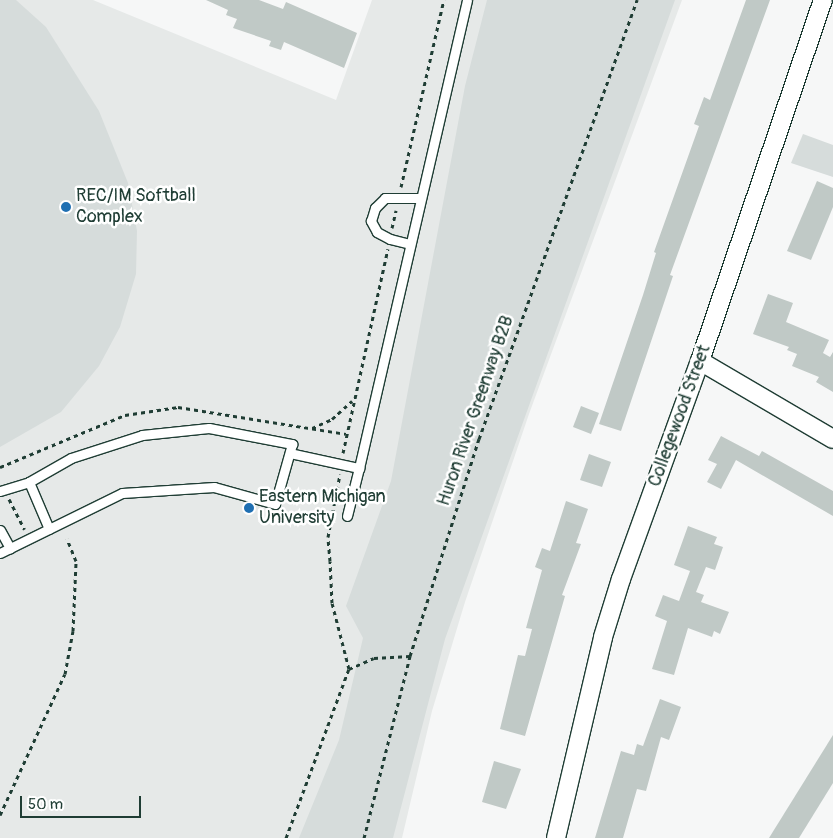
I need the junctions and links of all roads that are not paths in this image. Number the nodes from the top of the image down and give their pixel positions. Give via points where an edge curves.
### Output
1 (467, 0) edge
2 (823, 0) edge
3 (420, 198) junction
4 (410, 244) junction
5 (700, 361) junction
6 (833, 439) edge
7 (290, 453) junction
8 (359, 468) junction
9 (29, 482) junction
10 (2, 489) edge
11 (347, 516) dead end
12 (49, 529) junction
13 (0, 530) edge
14 (10, 548) junction
15 (0, 553) edge
16 (556, 838) edge

1 - 3 lane
2 - 5 street, Collegewood Street
3 - 4 lane
3 - 4 lane via 385,198 375,208 371,221 376,232 390,240
4 - 8 lane
5 - 6 street
5 - 16 street, Collegewood Street via 603,637
7 - 8 lane
7 - 9 lane via 292,444 209,428 142,435 71,458
7 - 12 lane via 275,504 214,488 122,493
8 - 11 lane
9 - 10 lane
9 - 12 lane
12 - 14 lane
13 - 14 lane
14 - 15 lane

